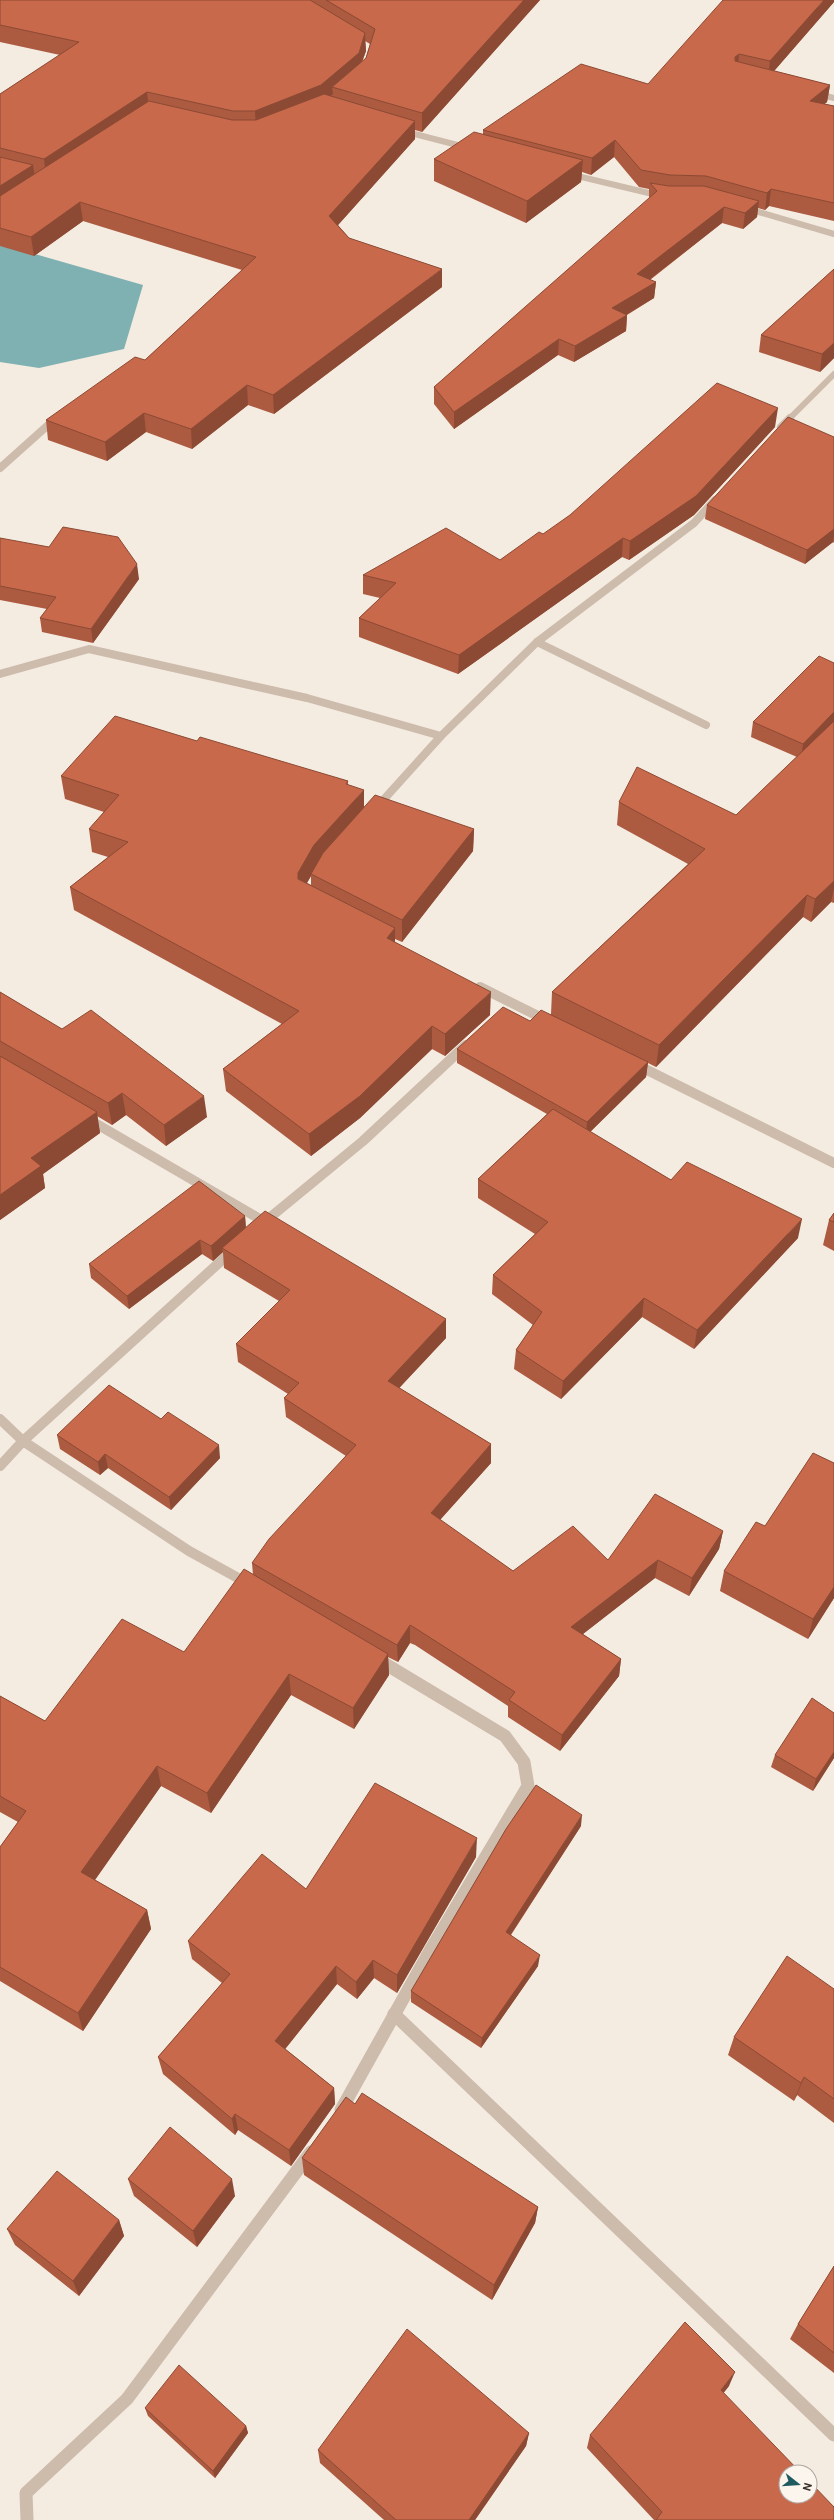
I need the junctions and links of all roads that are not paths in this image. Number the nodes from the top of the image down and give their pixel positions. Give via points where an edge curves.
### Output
1 (804, 91) edge
2 (834, 98) edge
3 (397, 130) edge
4 (480, 150) edge
5 (562, 172) edge
6 (668, 197) edge
7 (741, 207) edge
8 (834, 234) edge
9 (834, 374) edge
10 (61, 414) edge
11 (775, 434) edge
12 (0, 468) edge
13 (721, 493) edge
14 (537, 642) junction
15 (0, 674) edge
16 (706, 725) dead end
17 (441, 736) junction
18 (372, 813) edge
19 (470, 982) edge
20 (555, 1024) edge
21 (472, 1040) edge
22 (626, 1060) edge
23 (82, 1115) edge
24 (834, 1163) edge
25 (265, 1222) junction
26 (253, 1232) edge
27 (241, 1243) edge
28 (0, 1419) edge
29 (23, 1441) junction
30 (0, 1466) edge
31 (259, 1590) edge
32 (369, 1654) edge
33 (394, 2014) junction
34 (336, 2119) edge
35 (317, 2144) edge
36 (834, 2435) edge
37 (27, 2520) edge

1 - 2 street
3 - 4 street
5 - 6 street
7 - 8 street
9 - 11 street
10 - 12 street
13 - 14 street via 694,523
14 - 16 street
14 - 17 street
15 - 17 street via 89,649 307,698
17 - 18 street
19 - 20 street via 509,1005
21 - 25 street via 363,1141
22 - 24 street
23 - 25 street
25 - 26 street
27 - 29 street
28 - 29 street
29 - 30 street
29 - 31 street via 189,1551
32 - 33 street via 505,1736 524,1762 528,1786
33 - 34 street
33 - 36 street
35 - 37 street via 127,2399 26,2493

